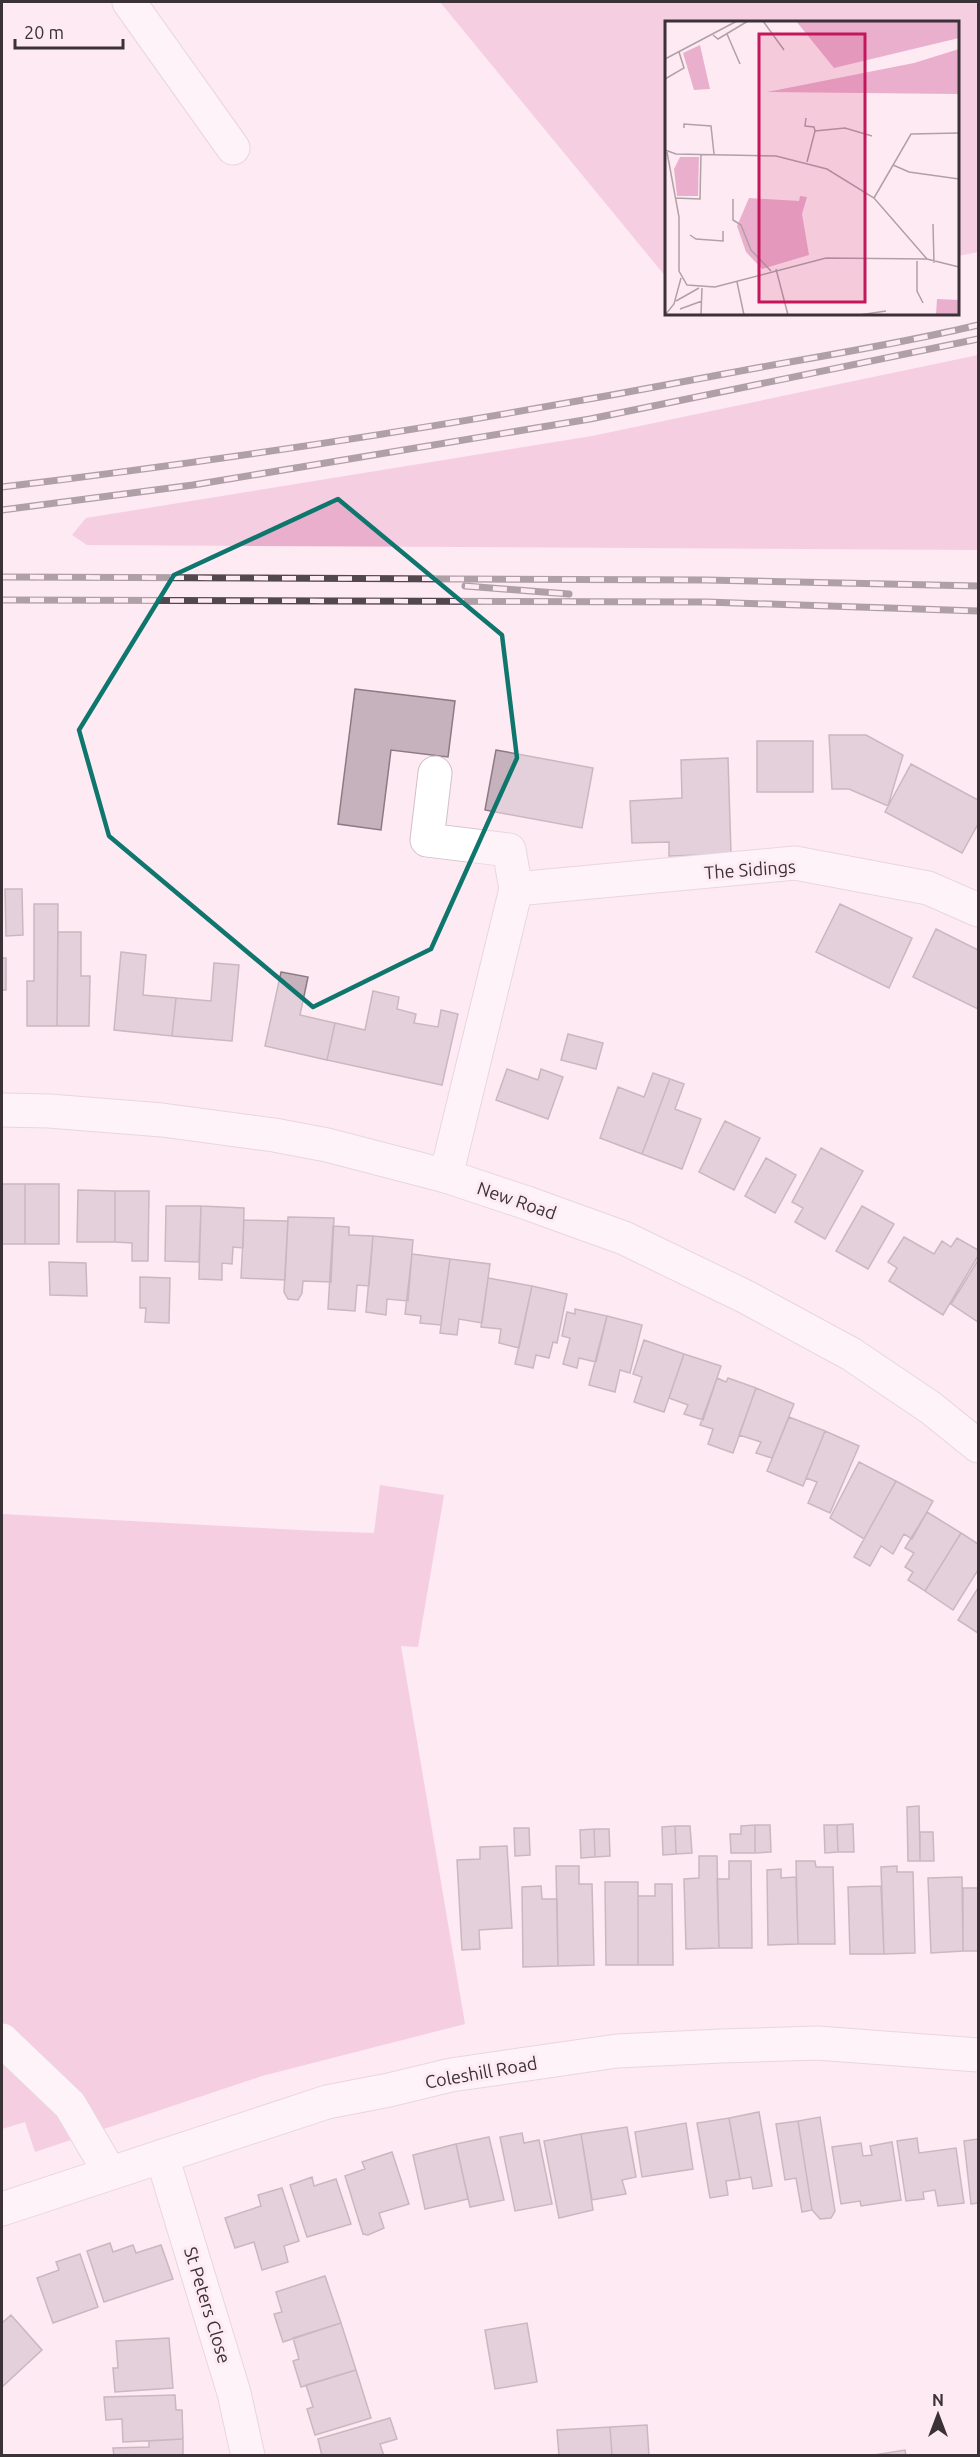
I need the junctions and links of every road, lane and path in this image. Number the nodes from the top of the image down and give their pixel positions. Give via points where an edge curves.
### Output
1 (129, 2) edge
2 (233, 148) dead end
3 (435, 773) dead end
4 (516, 889) junction
5 (978, 910) edge
6 (2, 1110) edge
7 (446, 1176) junction
8 (978, 1446) edge
9 (2, 2040) edge
10 (978, 2055) edge
11 (162, 2156) junction
12 (110, 2173) junction
13 (2, 2209) edge
14 (248, 2456) edge

1 - 2 street
3 - 4 street via 427,840 509,850
4 - 5 street, The Sidings via 795,863 928,888
4 - 7 street
6 - 7 street, New Road via 162,1120 274,1136 327,1145
7 - 8 street, New Road via 624,1238 746,1296 851,1354 931,1408
9 - 12 street via 70,2105
10 - 11 street, Coleshill Road via 817,2043 617,2051 451,2075 327,2102
11 - 12 street, Coleshill Road
11 - 14 street, St Peters Close via 234,2393
12 - 13 street, Coleshill Road

